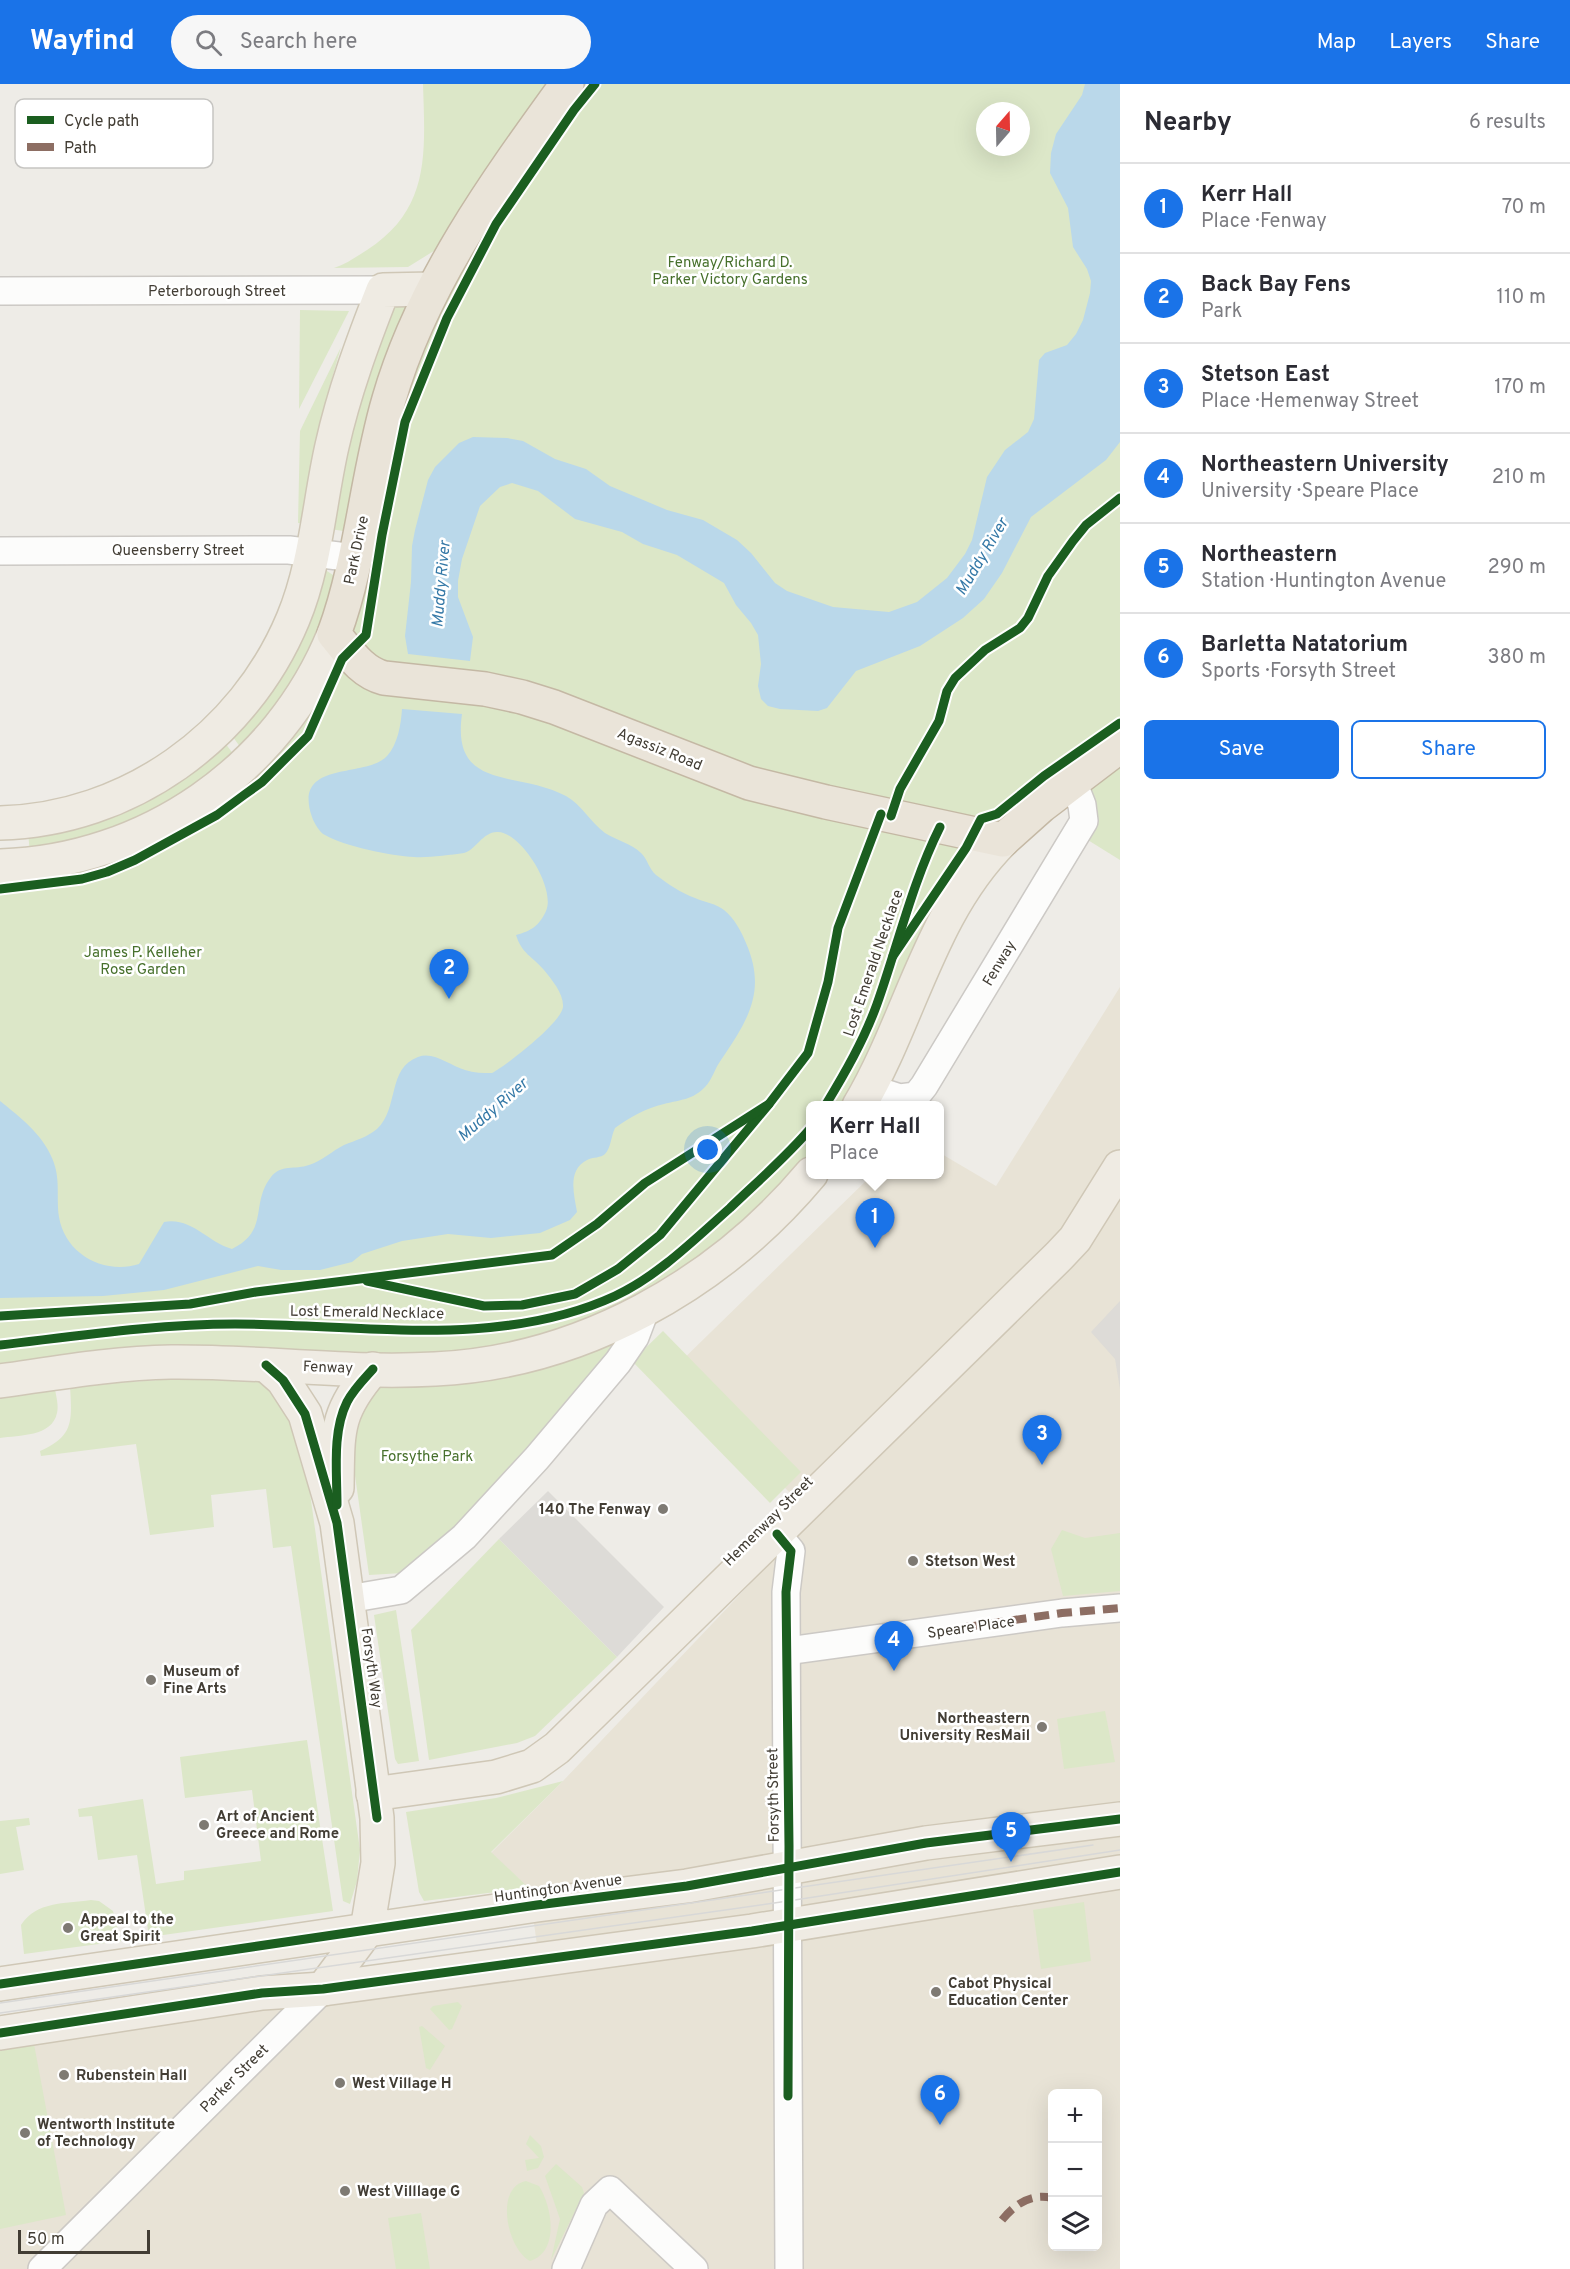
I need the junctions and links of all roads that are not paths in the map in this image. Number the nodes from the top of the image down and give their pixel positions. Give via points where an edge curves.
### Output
1 (559, 91) edge
2 (433, 289) junction
3 (383, 290) junction
4 (0, 291) edge
5 (0, 551) edge
6 (313, 552) junction
7 (355, 558) junction
8 (334, 634) junction
9 (1120, 746) edge
10 (1073, 782) junction
11 (0, 823) edge
12 (1003, 840) junction
13 (0, 866) edge
14 (864, 1097) edge
15 (1120, 1167) edge
16 (807, 1179) edge
17 (646, 1308) junction
18 (266, 1365) junction
19 (373, 1369) junction
20 (0, 1381) edge
21 (337, 1523) junction
22 (766, 1544) junction
23 (348, 1599) junction
24 (1120, 1608) edge
25 (786, 1652) junction
26 (375, 1806) junction
27 (1120, 1819) edge
28 (789, 1868) junction
29 (1120, 1872) edge
30 (789, 1925) junction
31 (367, 1930) junction
32 (0, 1984) edge
33 (323, 1989) junction
34 (0, 2033) edge
35 (42, 2269) edge
36 (566, 2269) edge
37 (694, 2269) edge
38 (789, 2269) edge

1 - 2 highway, Park Drive
2 - 3 main road, Peterborough Street
2 - 7 highway, Park Drive via 384,414
3 - 4 street, Peterborough Street
3 - 6 main road via 345,395
5 - 6 street, Queensberry Street
6 - 7 street, Queensberry Street
6 - 11 main road via 293,618 275,655 238,708 191,755 166,773 111,799 24,823
7 - 8 highway, Park Drive
8 - 12 highway, Agassiz Road via 358,664 376,676 522,697 749,783
8 - 13 main road, Park Drive via 311,682 282,723 241,768 201,800 155,827 103,849 50,862
9 - 10 highway, Fenway
10 - 12 highway, Fenway
10 - 14 street, Fenway via 1084,822 924,1086 916,1096
12 - 14 main road, Fenway via 945,918
15 - 22 main road, Hemenway Street via 1067,1247
16 - 17 main road, Fenway via 734,1252
17 - 19 main road, Fenway via 581,1338 517,1357 451,1368
17 - 23 street via 635,1337 618,1362 464,1537 401,1590
18 - 19 main road, Fenway
18 - 20 main road, Fenway via 150,1363
18 - 21 main road, Forsyth Way via 283,1380 305,1414
19 - 21 main road, Forsyth Way via 351,1396 342,1417
21 - 23 main road, Forsyth Way
22 - 25 street, Forsyth Street via 776,1576 786,1592
22 - 26 main road, Hemenway Street via 557,1748 532,1766
23 - 26 main road, Forsyth Way
24 - 25 street, Speare Place
25 - 28 street, Forsyth Street
26 - 31 main road, Forsyth Way via 392,1855 396,1893 391,1909
27 - 28 main road, Huntington Avenue via 926,1843
28 - 30 street, Forsyth Street
28 - 31 main road, Huntington Avenue
29 - 30 main road
30 - 33 main road
30 - 38 street, Forsyth Street
31 - 32 main road, Huntington Avenue
31 - 33 main road, Forsyth Way
33 - 34 main road via 252,1995
33 - 35 street, Parker Street
36 - 37 street via 594,2205 610,2190

